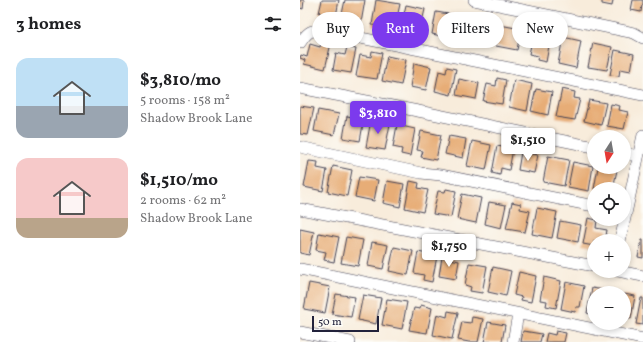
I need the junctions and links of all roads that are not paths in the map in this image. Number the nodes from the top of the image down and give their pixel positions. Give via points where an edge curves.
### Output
1 (474, 0) edge
2 (643, 38) edge
3 (300, 43) edge
4 (300, 88) edge
5 (643, 95) edge
6 (643, 134) edge
7 (587, 146) edge
8 (300, 147) edge
9 (631, 154) edge
10 (638, 156) junction
11 (631, 186) edge
12 (587, 205) edge
13 (300, 209) edge
14 (587, 265) edge
15 (300, 269) edge
16 (631, 274) edge
17 (643, 276) edge
18 (518, 314) junction
19 (300, 332) edge
20 (643, 339) edge
21 (350, 342) edge
22 (513, 342) edge

1 - 2 street via 634,33
3 - 5 street via 306,34 313,30 326,31
4 - 7 street
6 - 10 street
8 - 12 street
9 - 10 street
10 - 11 street
13 - 14 street
15 - 18 street
16 - 17 street
18 - 20 street
18 - 22 street
19 - 21 street

